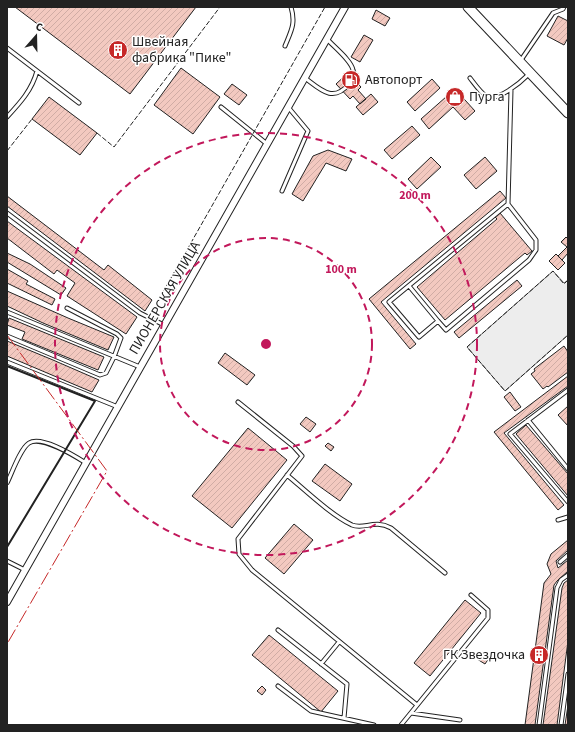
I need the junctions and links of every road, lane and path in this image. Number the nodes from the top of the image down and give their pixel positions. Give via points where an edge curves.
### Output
1 (291, 7) edge
2 (345, 7) edge
3 (468, 7) edge
4 (564, 7) edge
5 (327, 39) junction
6 (285, 46) dead end
7 (7, 48) edge
8 (520, 62) junction
9 (37, 71) junction
10 (531, 73) junction
11 (305, 78) junction
12 (470, 78) dead end
13 (511, 90) junction
14 (79, 103) dead end
15 (221, 107) dead end
16 (288, 107) junction
17 (568, 113) edge
18 (7, 117) edge
19 (267, 144) junction
20 (282, 191) dead end
21 (508, 204) junction
22 (7, 213) edge
23 (409, 286) junction
24 (67, 308) dead end
25 (7, 312) edge
26 (438, 321) junction
27 (164, 325) junction
28 (7, 336) edge
29 (114, 357) junction
30 (7, 362) edge
31 (140, 367) junction
32 (568, 391) edge
33 (238, 402) dead end
34 (118, 407) junction
35 (528, 420) junction
36 (86, 463) junction
37 (568, 469) edge
38 (287, 475) junction
39 (7, 483) edge
40 (568, 502) edge
41 (568, 517) edge
42 (558, 520) dead end
43 (568, 555) edge
44 (7, 561) edge
45 (560, 562) dead end
46 (25, 570) junction
47 (445, 573) dead end
48 (568, 575) edge
49 (471, 595) dead end
50 (7, 602) edge
51 (278, 630) dead end
52 (340, 642) junction
53 (321, 664) junction
54 (568, 674) edge
55 (278, 686) dead end
56 (417, 705) junction
57 (411, 713) junction
58 (344, 718) junction
59 (460, 720) dead end
60 (374, 725) edge
61 (401, 725) edge
62 (539, 725) edge
63 (561, 725) edge

1 - 6 lane via 294,17
2 - 5 street, ПИОНЕРСКАЯ УЛИЦА
3 - 8 main road
4 - 8 lane via 563,10 553,13
5 - 11 street, ПИОНЕРСКАЯ УЛИЦА
5 - 11 lane via 352,66 354,76 351,82 337,94 320,89
7 - 9 lane
8 - 10 main road
9 - 14 lane
9 - 18 lane via 24,98
10 - 13 lane
10 - 17 main road
11 - 16 street, ПИОНЕРСКАЯ УЛИЦА
12 - 13 lane via 491,98
13 - 21 lane
15 - 19 lane
16 - 19 street, ПИОНЕРСКАЯ УЛИЦА
16 - 20 lane via 308,131
19 - 27 street, ПИОНЕРСКАЯ УЛИЦА
21 - 23 lane
21 - 26 lane via 536,240 536,250 529,260 446,330
22 - 27 lane via 140,313
23 - 26 lane
23 - 26 lane via 389,302 419,337
24 - 29 lane via 121,338
25 - 29 lane
27 - 31 street, ПИОНЕРСКАЯ УЛИЦА
28 - 29 lane via 100,375 106,373
29 - 31 lane
30 - 34 lane
31 - 34 street, ПИОНЕРСКАЯ УЛИЦА
32 - 35 lane
33 - 38 lane via 302,456
34 - 36 street, ПИОНЕРСКАЯ УЛИЦА
35 - 37 lane
35 - 40 lane via 510,434
36 - 39 lane via 47,442 34,440 24,449
36 - 46 street, ПИОНЕРСКАЯ УЛИЦА
38 - 47 lane via 329,510 351,524 357,526 378,523 391,528
38 - 52 lane via 238,538 239,554 252,570
41 - 42 lane
43 - 45 lane
44 - 46 lane
46 - 50 street, ПИОНЕРСКАЯ УЛИЦА
48 - 62 lane via 561,580 557,588
49 - 56 lane via 488,610 488,618
51 - 53 lane
52 - 53 lane
52 - 56 lane
53 - 58 lane via 347,684
54 - 63 lane
55 - 58 lane via 311,711
56 - 57 lane
57 - 59 lane
57 - 61 lane
58 - 60 lane

